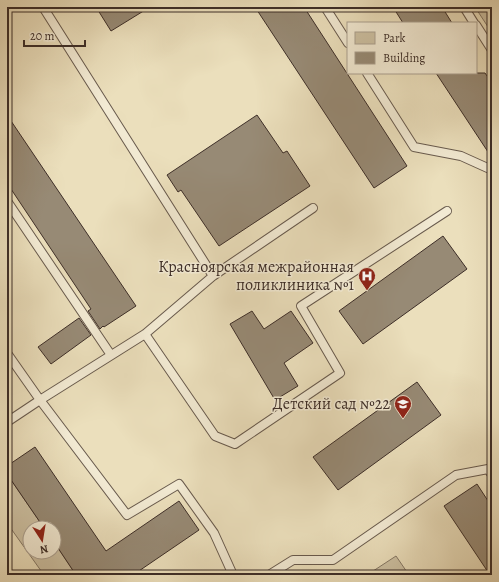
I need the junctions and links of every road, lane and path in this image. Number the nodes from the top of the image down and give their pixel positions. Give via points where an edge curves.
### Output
1 (43, 7) edge
2 (325, 7) edge
3 (464, 7) edge
4 (474, 22) edge
5 (477, 27) edge
6 (347, 41) edge
7 (492, 50) edge
8 (368, 74) edge
9 (492, 170) edge
10 (7, 201) edge
11 (313, 208) dead end
12 (447, 211) dead end
13 (213, 276) junction
14 (145, 334) junction
15 (7, 353) edge
16 (111, 355) junction
17 (40, 400) junction
18 (7, 422) edge
19 (492, 475) edge
20 (233, 575) edge
21 (269, 575) edge

1 - 13 lane
2 - 6 lane
3 - 4 lane
5 - 7 lane
8 - 9 lane via 414,147 461,156
10 - 16 lane
11 - 13 lane
12 - 14 lane via 301,306 340,373 235,444 215,436
13 - 14 lane
14 - 16 lane
15 - 17 lane
16 - 17 lane
17 - 18 lane
17 - 20 lane via 127,515 179,484 214,533
19 - 21 lane via 488,469 456,475 333,560 293,560

